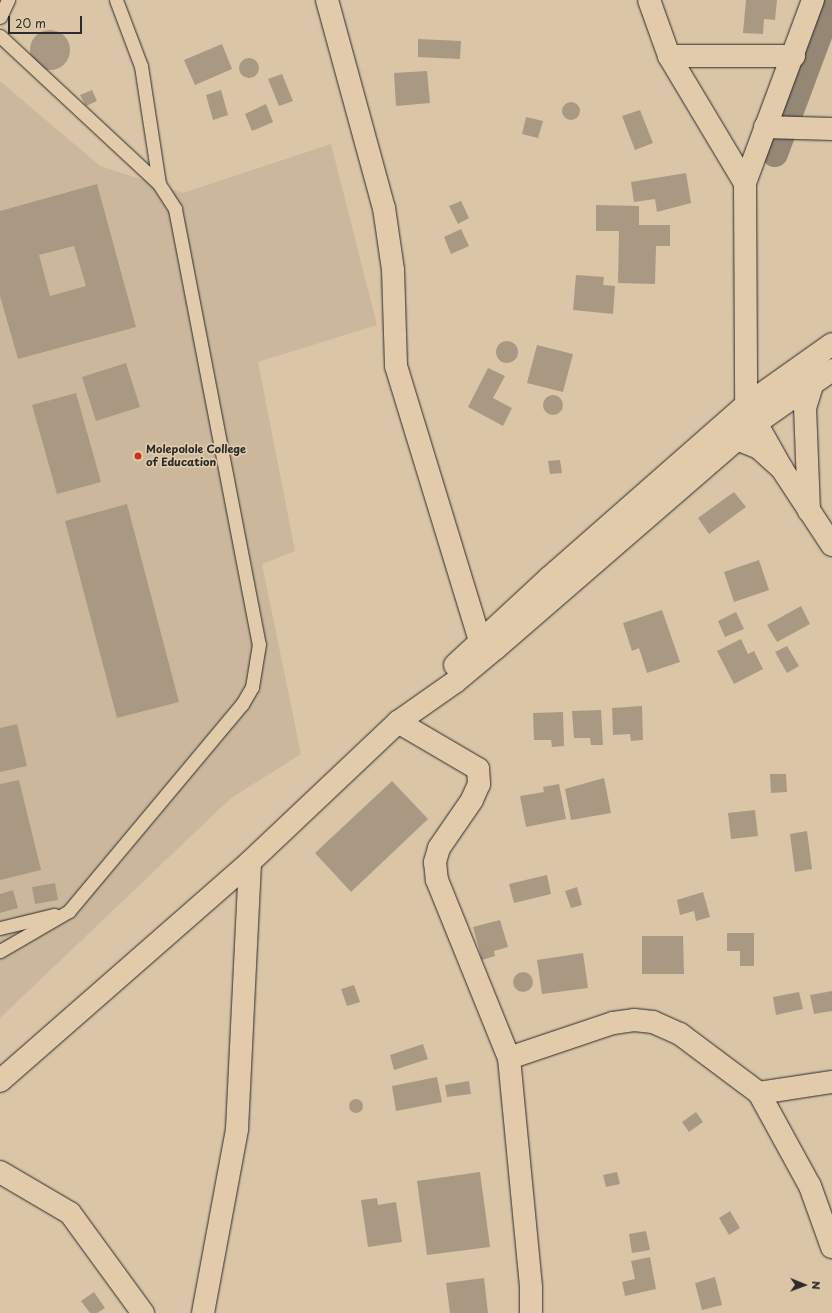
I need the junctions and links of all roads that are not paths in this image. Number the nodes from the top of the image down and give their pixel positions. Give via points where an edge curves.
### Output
1 (8, 0) edge
2 (116, 0) edge
3 (327, 0) edge
4 (650, 0) edge
5 (813, 0) edge
6 (0, 16) edge
7 (0, 36) edge
8 (669, 56) junction
9 (794, 56) junction
10 (765, 127) junction
11 (832, 129) edge
12 (745, 183) junction
13 (159, 184) junction
14 (832, 344) edge
15 (832, 370) edge
16 (813, 382) junction
17 (751, 414) junction
18 (737, 439) junction
19 (782, 469) junction
20 (809, 512) junction
21 (832, 545) edge
22 (480, 641) junction
23 (422, 703) junction
24 (398, 722) junction
25 (250, 862) junction
26 (69, 911) junction
27 (0, 928) edge
28 (0, 951) edge
29 (509, 1058) junction
30 (0, 1081) edge
31 (832, 1082) edge
32 (759, 1093) junction
33 (0, 1172) edge
34 (832, 1244) edge
35 (143, 1313) edge
36 (203, 1313) edge
37 (531, 1313) edge

1 - 6 lane
2 - 13 lane via 141,66
3 - 22 street via 384,208 393,270 396,366
4 - 8 street
5 - 9 street
7 - 13 lane
8 - 9 street
8 - 12 street
9 - 10 street
10 - 11 street
10 - 12 street
12 - 17 street
13 - 26 lane via 174,209 259,644 257,667 252,687 242,704
14 - 17 street
15 - 16 street
16 - 17 street
16 - 20 street via 805,408
17 - 18 street
17 - 19 street
17 - 22 street
18 - 19 street via 759,448
18 - 23 street via 487,656
19 - 20 street
20 - 21 street
22 - 23 street
23 - 24 street
24 - 25 street
24 - 29 street via 478,769 479,784 472,800 440,848 435,862 437,880
25 - 30 street
25 - 36 street via 237,1129
26 - 27 lane
26 - 28 lane
29 - 32 street via 613,1024 634,1020 653,1022 701,1047
29 - 37 street via 531,1288
31 - 32 street
32 - 34 street via 810,1186
33 - 35 street via 70,1213

